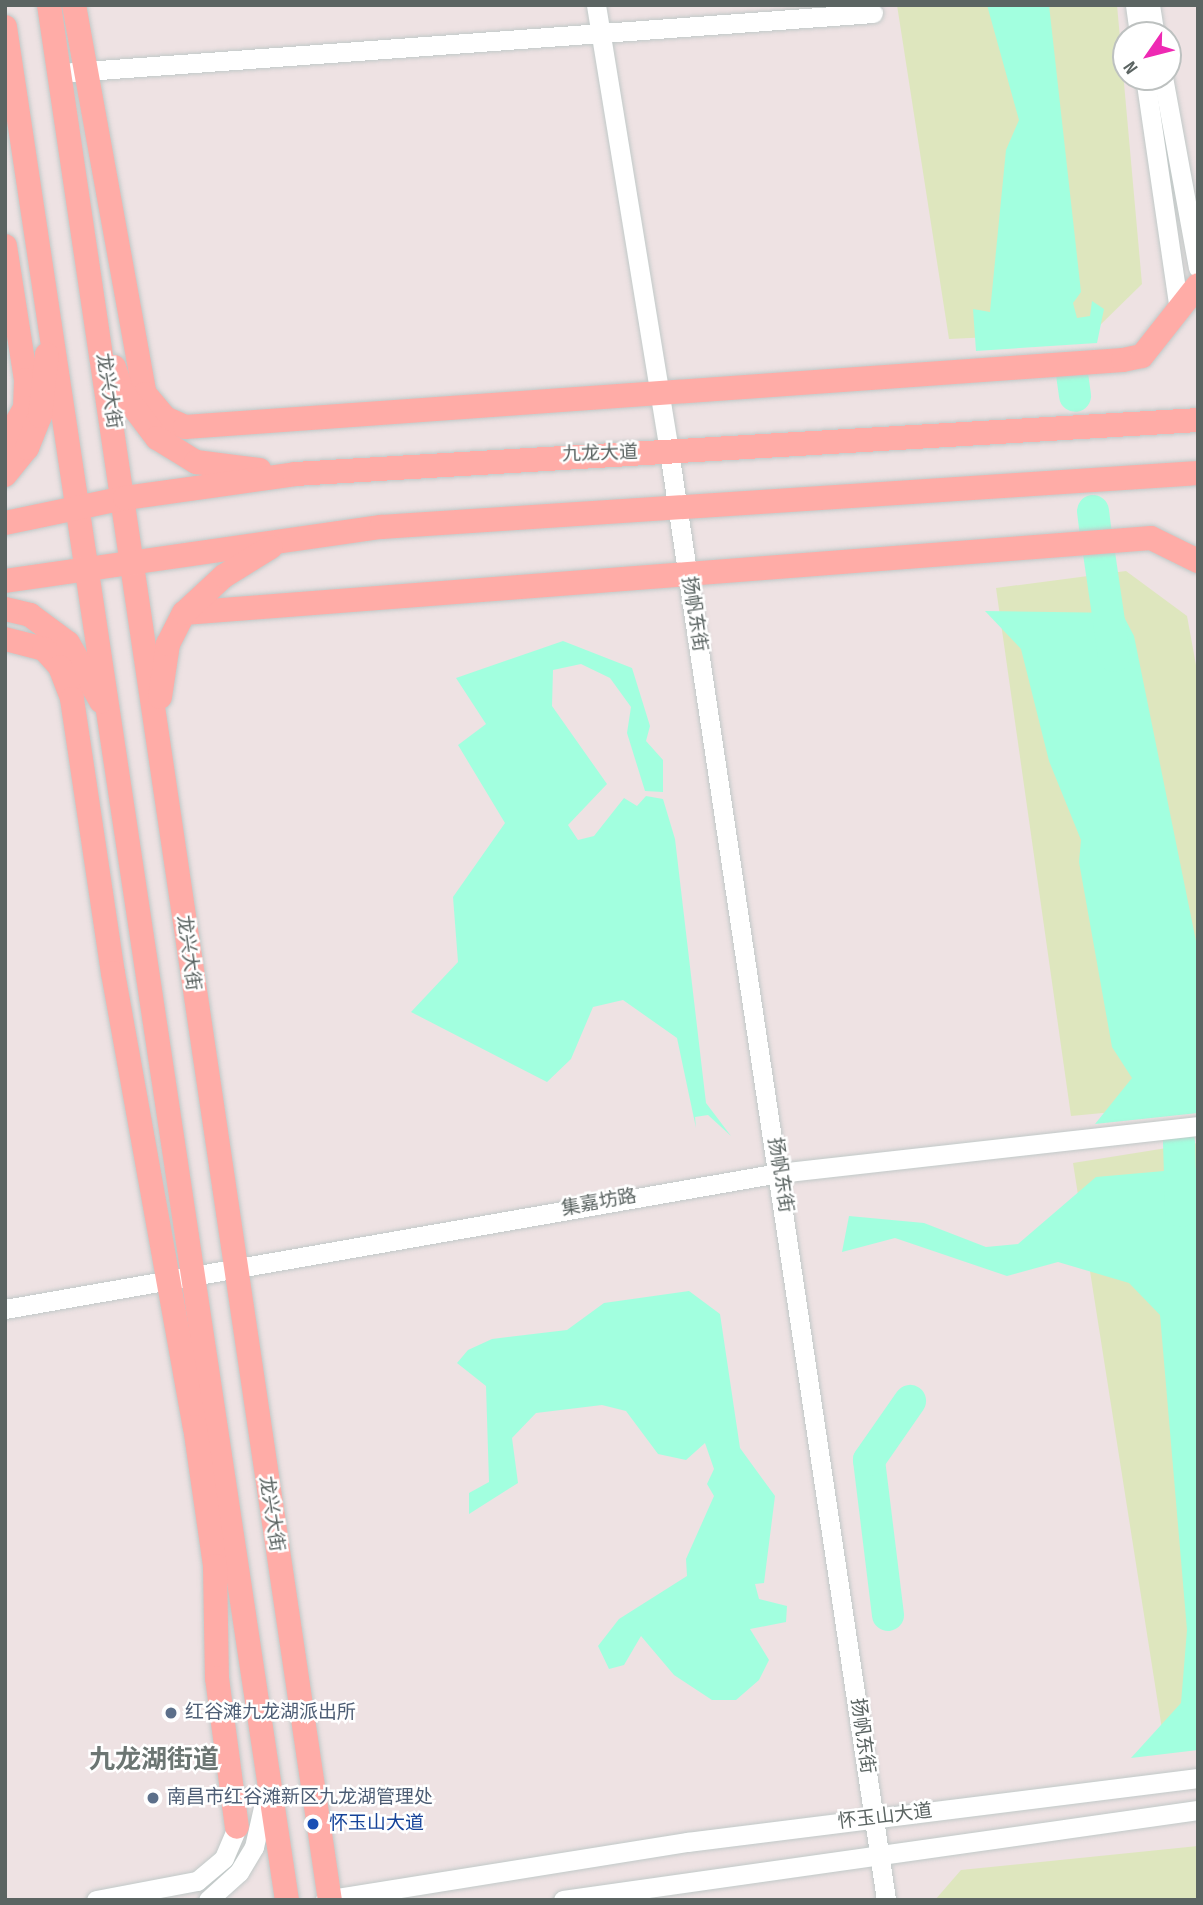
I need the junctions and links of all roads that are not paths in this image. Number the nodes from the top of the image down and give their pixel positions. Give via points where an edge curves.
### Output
1 (49, 5) edge
2 (74, 5) edge
3 (596, 5) edge
4 (873, 13) dead end
5 (5, 27) edge
6 (600, 33) junction
7 (84, 71) junction
8 (58, 73) junction
9 (1147, 91) edge
10 (1166, 91) edge
11 (5, 246) edge
12 (1198, 268) edge
13 (1198, 285) edge
14 (1179, 309) junction
15 (95, 310) junction
16 (51, 323) junction
17 (660, 393) junction
18 (1198, 421) edge
19 (5, 442) edge
20 (669, 451) junction
21 (1198, 473) edge
22 (295, 474) junction
23 (5, 475) edge
24 (125, 498) junction
25 (677, 505) junction
26 (80, 508) junction
27 (5, 523) edge
28 (280, 541) junction
29 (1198, 561) edge
30 (134, 562) junction
31 (89, 569) junction
32 (688, 575) junction
33 (5, 582) edge
34 (5, 609) edge
35 (184, 613) junction
36 (46, 638) junction
37 (5, 639) edge
38 (107, 713) junction
39 (156, 725) junction
40 (1198, 1126) edge
41 (779, 1173) junction
42 (233, 1268) junction
43 (196, 1273) junction
44 (166, 1279) junction
45 (5, 1309) edge
46 (270, 1778) junction
47 (1198, 1778) edge
48 (1198, 1810) edge
49 (874, 1819) junction
50 (237, 1827) joint
51 (879, 1855) junction
52 (330, 1899) edge
53 (96, 1900) edge
54 (208, 1900) edge
55 (287, 1900) edge
56 (325, 1900) edge
57 (563, 1900) edge
58 (886, 1900) edge

1 - 8 main road, 龙兴大街
2 - 7 main road
3 - 6 street, 扬帆东街
4 - 6 street
5 - 16 main road, 龙兴大街
6 - 7 street
6 - 17 street, 扬帆东街
7 - 8 street
7 - 17 main road via 95,142 114,203 145,394 165,418 185,427
8 - 15 main road, 龙兴大街
9 - 14 street
10 - 12 street
11 - 19 main road via 26,380 25,408
13 - 14 main road
14 - 17 main road via 1142,356 1123,360
15 - 22 main road via 122,392 157,438 196,462
15 - 24 main road, 龙兴大街
16 - 23 main road via 40,416 27,448
16 - 26 main road, 龙兴大街
17 - 20 street, 扬帆东街
18 - 20 main road, 九龙大道
20 - 22 main road, 九龙大道
20 - 25 street, 扬帆东街
21 - 25 main road
22 - 24 main road, 九龙大道
24 - 26 main road, 九龙大道
24 - 30 main road, 龙兴大街
25 - 28 main road via 381,527
25 - 32 street, 扬帆东街
26 - 27 main road, 九龙大道
26 - 31 main road, 龙兴大街
28 - 30 main road
28 - 35 main road via 224,576
29 - 32 main road via 1151,538
30 - 31 main road
30 - 39 main road, 龙兴大街
31 - 33 main road
31 - 38 main road, 龙兴大街
32 - 35 main road
32 - 41 street, 扬帆东街
34 - 36 main road
35 - 39 main road via 168,645
36 - 37 main road
36 - 38 main road via 68,643
36 - 44 main road via 72,699
38 - 43 main road, 龙兴大街
39 - 42 main road, 龙兴大街
40 - 41 street, 集嘉坊路
41 - 42 street, 集嘉坊路
41 - 49 street, 扬帆东街
42 - 43 street, 集嘉坊路
42 - 52 main road, 龙兴大街
43 - 44 street, 集嘉坊路
43 - 46 main road, 龙兴大街
44 - 45 street, 集嘉坊路
44 - 50 main road via 215,1566 218,1678
46 - 54 street via 254,1847 239,1871
46 - 55 main road, 龙兴大街
47 - 49 street, 怀玉山大道
48 - 51 street, 怀玉山大道
49 - 51 street, 扬帆东街
49 - 52 street, 怀玉山大道
50 - 53 street via 224,1858 197,1881
51 - 57 street, 怀玉山大道
51 - 58 street, 扬帆东街
52 - 56 street, 怀玉山大道

